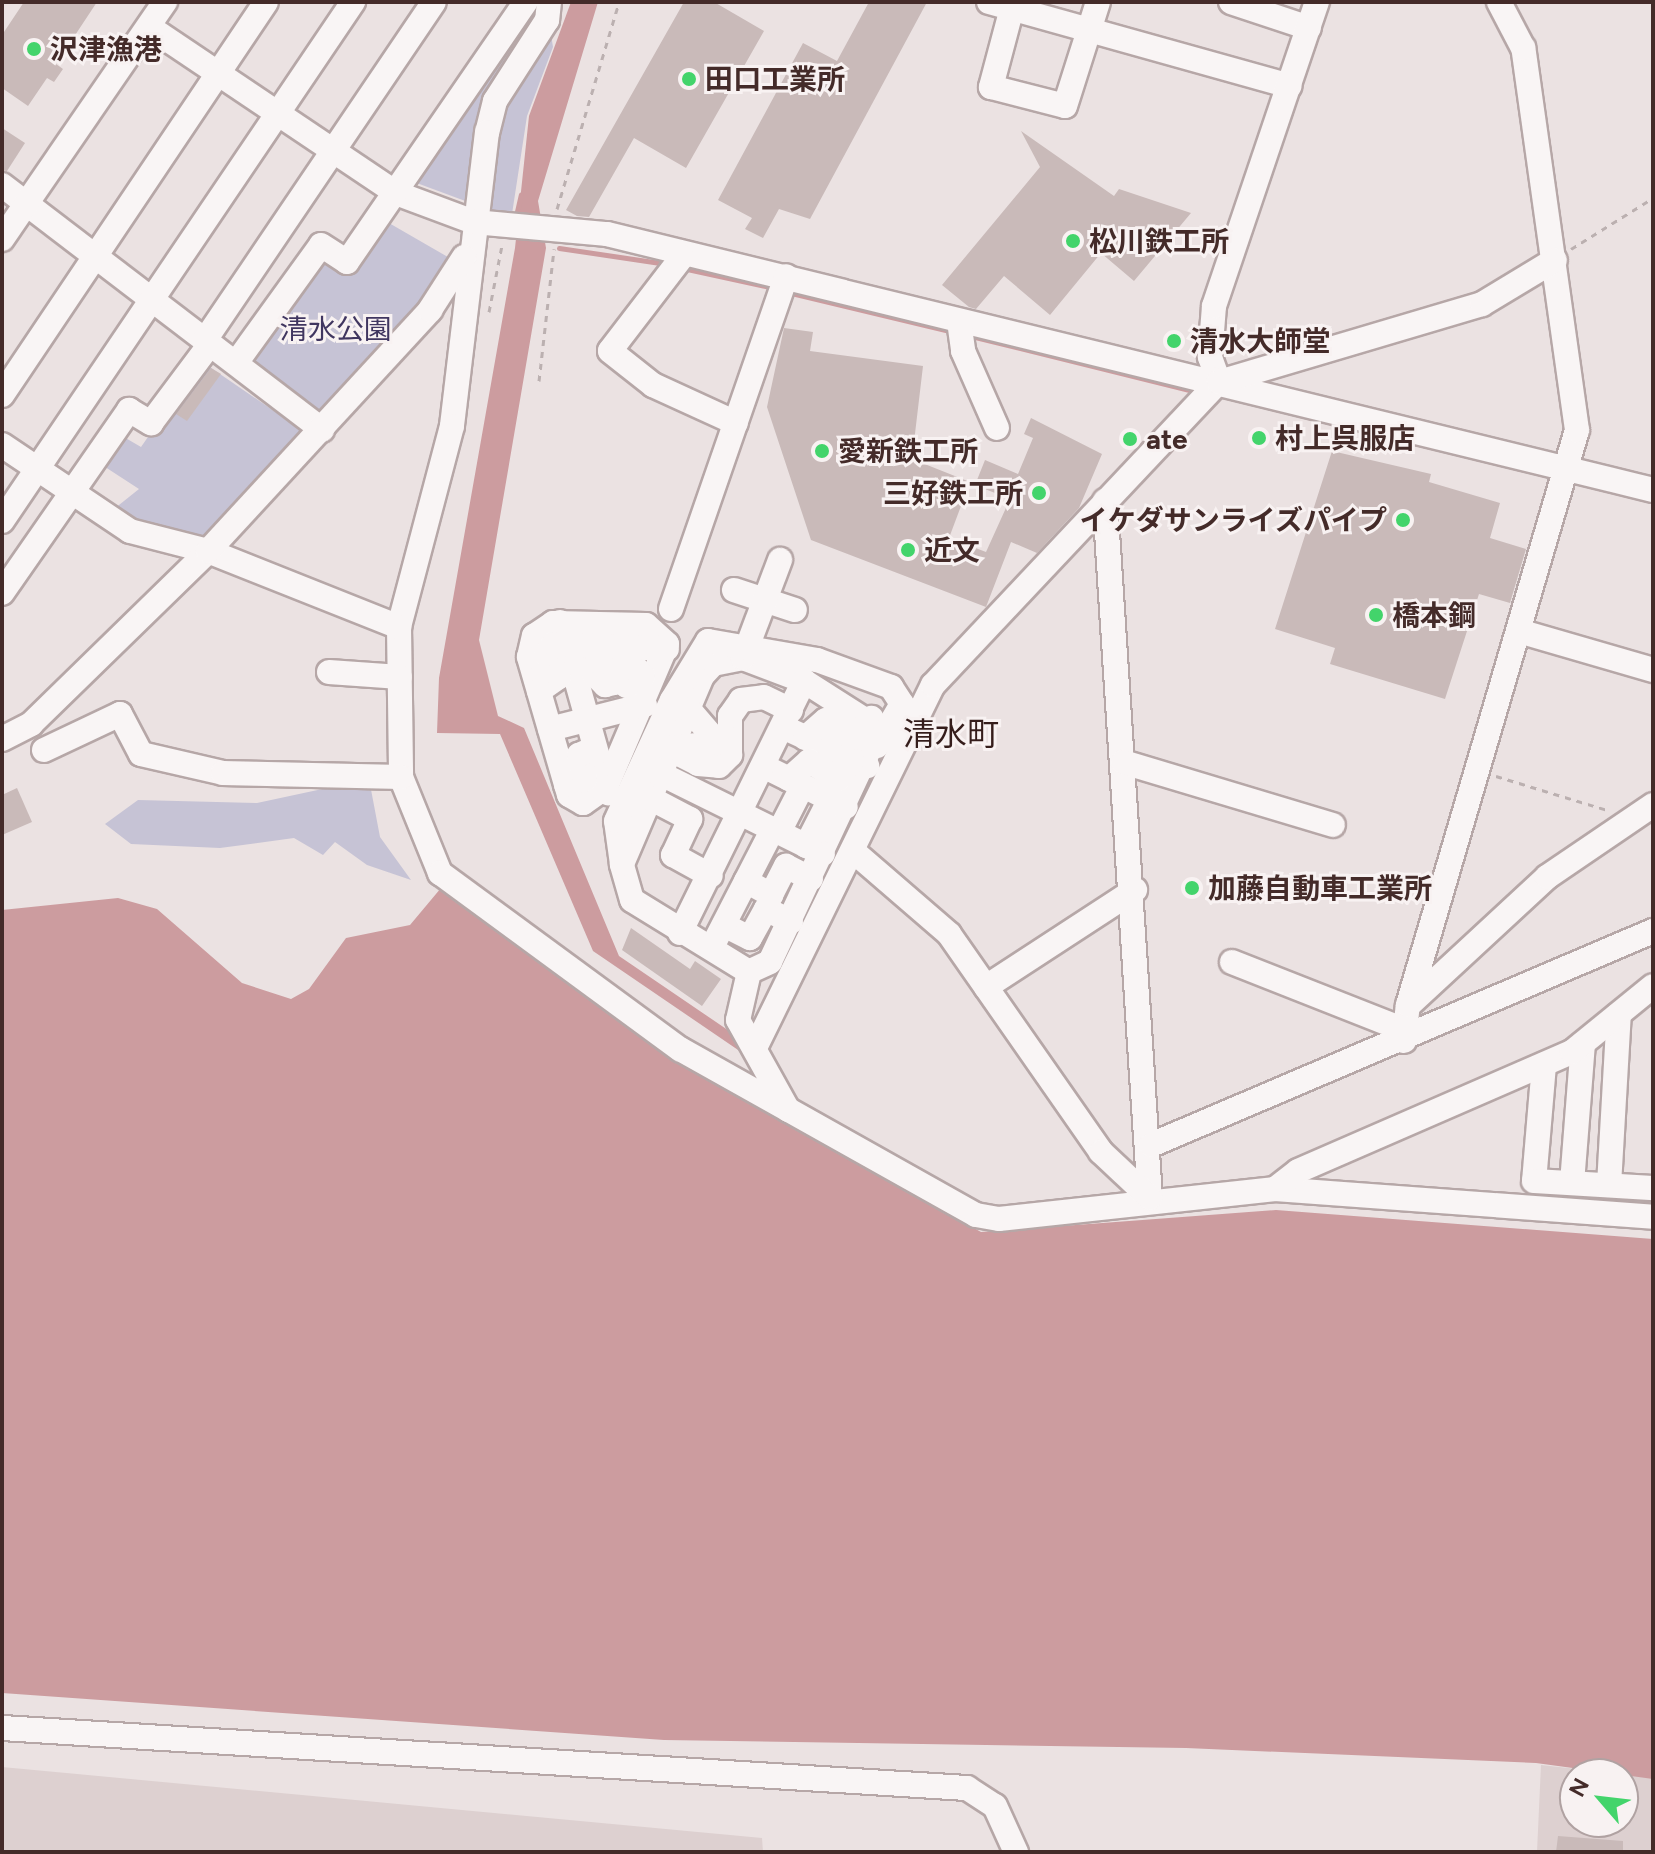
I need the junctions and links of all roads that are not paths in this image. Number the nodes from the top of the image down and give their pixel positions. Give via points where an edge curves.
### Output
1 (165, 2) edge
2 (266, 2) edge
3 (353, 2) edge
4 (434, 2) edge
5 (549, 2) edge
6 (1098, 2) edge
7 (1231, 2) edge
8 (1317, 2) edge
9 (1499, 2) edge
10 (518, 5) edge
11 (1000, 5) edge
12 (149, 27) junction
13 (1309, 28) junction
14 (1087, 31) junction
15 (219, 72) junction
16 (1289, 86) junction
17 (281, 113) junction
18 (336, 151) junction
19 (2, 185) edge
20 (396, 193) junction
21 (27, 202) junction
22 (474, 222) junction
23 (2, 239) edge
24 (467, 252) junction
25 (98, 253) junction
26 (682, 257) junction
27 (1555, 260) junction
28 (786, 276) junction
29 (153, 295) junction
30 (959, 321) junction
31 (207, 342) junction
32 (236, 363) junction
33 (1219, 382) junction
34 (2, 395) edge
35 (736, 423) junction
36 (997, 428) dead end
37 (322, 430) junction
38 (2, 445) edge
39 (1564, 469) junction
40 (37, 470) junction
41 (1653, 490) edge
42 (73, 492) junction
43 (1105, 501) junction
44 (2, 521) edge
45 (208, 551) junction
46 (780, 560) dead end
47 (734, 590) dead end
48 (2, 593) edge
49 (765, 600) junction
50 (671, 609) dead end
51 (795, 610) dead end
52 (399, 627) junction
53 (1519, 631) junction
54 (565, 641) junction
55 (667, 649) junction
56 (745, 652) junction
57 (1653, 670) edge
58 (329, 672) dead end
59 (400, 677) junction
60 (619, 680) junction
61 (804, 681) junction
62 (581, 696) junction
63 (645, 705) junction
64 (687, 707) junction
65 (544, 709) junction
66 (619, 712) junction
67 (787, 718) junction
68 (871, 718) junction
69 (588, 722) junction
70 (805, 738) junction
71 (2, 739) edge
72 (595, 748) junction
73 (667, 748) junction
74 (44, 750) dead end
75 (865, 757) junction
76 (1123, 762) junction
77 (765, 767) junction
78 (657, 772) junction
79 (401, 777) junction
80 (796, 783) junction
81 (566, 785) junction
82 (606, 787) junction
83 (646, 796) junction
84 (838, 803) junction
85 (1653, 805) edge
86 (741, 812) junction
87 (616, 821) junction
88 (1333, 825) dead end
89 (776, 831) junction
90 (814, 850) junction
91 (853, 851) junction
92 (622, 864) junction
93 (711, 876) junction
94 (811, 879) junction
95 (746, 881) junction
96 (1135, 890) junction
97 (791, 922) junction
98 (724, 925) junction
99 (1653, 931) edge
100 (680, 933) junction
101 (712, 947) junction
102 (1232, 962) dead end
103 (749, 972) junction
104 (1653, 986) edge
105 (986, 987) junction
106 (1408, 1005) junction
107 (1619, 1014) junction
108 (1403, 1035) junction
109 (1583, 1043) junction
110 (755, 1048) junction
111 (1544, 1065) junction
112 (788, 1110) junction
113 (1151, 1145) junction
114 (1572, 1183) junction
115 (1609, 1185) junction
116 (1653, 1188) edge
117 (1275, 1189) junction
118 (1150, 1198) junction
119 (1653, 1217) edge
120 (2, 1728) edge
121 (1016, 1852) edge

1 - 12 street
2 - 15 street
3 - 17 street
4 - 18 street
5 - 22 street via 547,20 495,101
6 - 14 street
7 - 13 street
8 - 13 street
9 - 27 street via 1523,48
10 - 20 street
11 - 14 street
11 - 14 street via 991,87 1065,106
12 - 15 street
12 - 21 street
13 - 16 street
14 - 16 street
15 - 17 street
15 - 25 street
16 - 33 street via 1214,306 1210,357
17 - 18 street
17 - 29 street
18 - 20 street
18 - 31 street
19 - 21 street
20 - 22 street
20 - 32 street via 347,262 321,245
21 - 23 street
21 - 25 street
22 - 24 street
22 - 26 street via 607,234
24 - 37 street via 430,310
24 - 52 street via 452,426
25 - 29 street
25 - 34 street
26 - 28 street
26 - 35 street via 610,351 653,385
27 - 33 street via 1482,304
27 - 39 street via 1577,430
28 - 30 street
28 - 35 street
29 - 31 street
29 - 40 street
30 - 33 street
30 - 36 street via 963,351
31 - 32 street
31 - 42 street via 151,423 129,410
32 - 37 street
33 - 39 street
33 - 43 street
35 - 50 street
37 - 45 street
38 - 40 street
39 - 41 street
39 - 53 street
40 - 42 street
40 - 44 street
42 - 45 street via 130,531
42 - 48 street
43 - 76 street
43 - 91 street via 933,685
45 - 52 street
45 - 71 street via 31,724
46 - 49 street
47 - 49 street
49 - 51 street
49 - 56 street
52 - 59 street
53 - 57 street
53 - 106 street
54 - 55 street via 646,625 663,635
54 - 60 street via 597,661 599,681
54 - 62 street
54 - 65 street via 529,645
55 - 60 street via 641,666 625,664
55 - 63 street
56 - 61 street
56 - 64 street via 710,665
56 - 75 street via 817,660 891,687 902,704
56 - 87 street via 712,640 700,648
58 - 59 street
59 - 79 street
60 - 66 street
61 - 67 street
61 - 68 street
62 - 65 street
62 - 69 street
63 - 66 street
63 - 82 street
64 - 73 street
64 - 73 street via 718,743
65 - 69 street
65 - 81 street
66 - 69 street
67 - 70 street
67 - 73 street via 764,697 741,700 730,716 730,755 719,766 698,764
67 - 77 street
68 - 70 street via 852,738 826,720
68 - 75 street
69 - 72 street
70 - 75 street
72 - 81 street via 579,755 585,779
72 - 82 street
73 - 78 street
74 - 79 street via 120,714 141,754 182,764 223,773
75 - 80 street via 838,779 809,761
75 - 84 street
76 - 88 street
76 - 96 street
77 - 80 street
77 - 86 street
78 - 83 street
78 - 86 street
79 - 112 street via 440,873 680,1049
80 - 84 street
80 - 89 street
81 - 82 street via 583,803
82 - 87 street
83 - 92 street
83 - 93 street via 690,819 673,855
84 - 90 street
85 - 106 street via 1547,877
86 - 89 street
86 - 93 street
87 - 92 street
89 - 90 street
89 - 95 street
90 - 94 street
91 - 105 street via 949,934
91 - 110 street
92 - 100 street via 632,900
93 - 100 street
94 - 95 street via 786,866 771,895
94 - 97 street
95 - 98 street
96 - 105 street
96 - 113 street
97 - 98 street via 766,909 750,938
97 - 103 street via 770,962
98 - 101 street
99 - 108 street
100 - 101 street
101 - 103 street
102 - 108 street
103 - 110 street via 737,1003
104 - 107 street
105 - 118 street via 1101,1152
106 - 108 street
107 - 109 street
107 - 115 street
108 - 113 street
109 - 111 street
109 - 114 street
110 - 112 street
111 - 114 street via 1534,1181
111 - 117 street via 1298,1171
112 - 118 street via 976,1215 999,1219
113 - 118 street
114 - 115 street
115 - 116 street
117 - 118 street
117 - 119 street
120 - 121 street via 967,1788 995,1806

